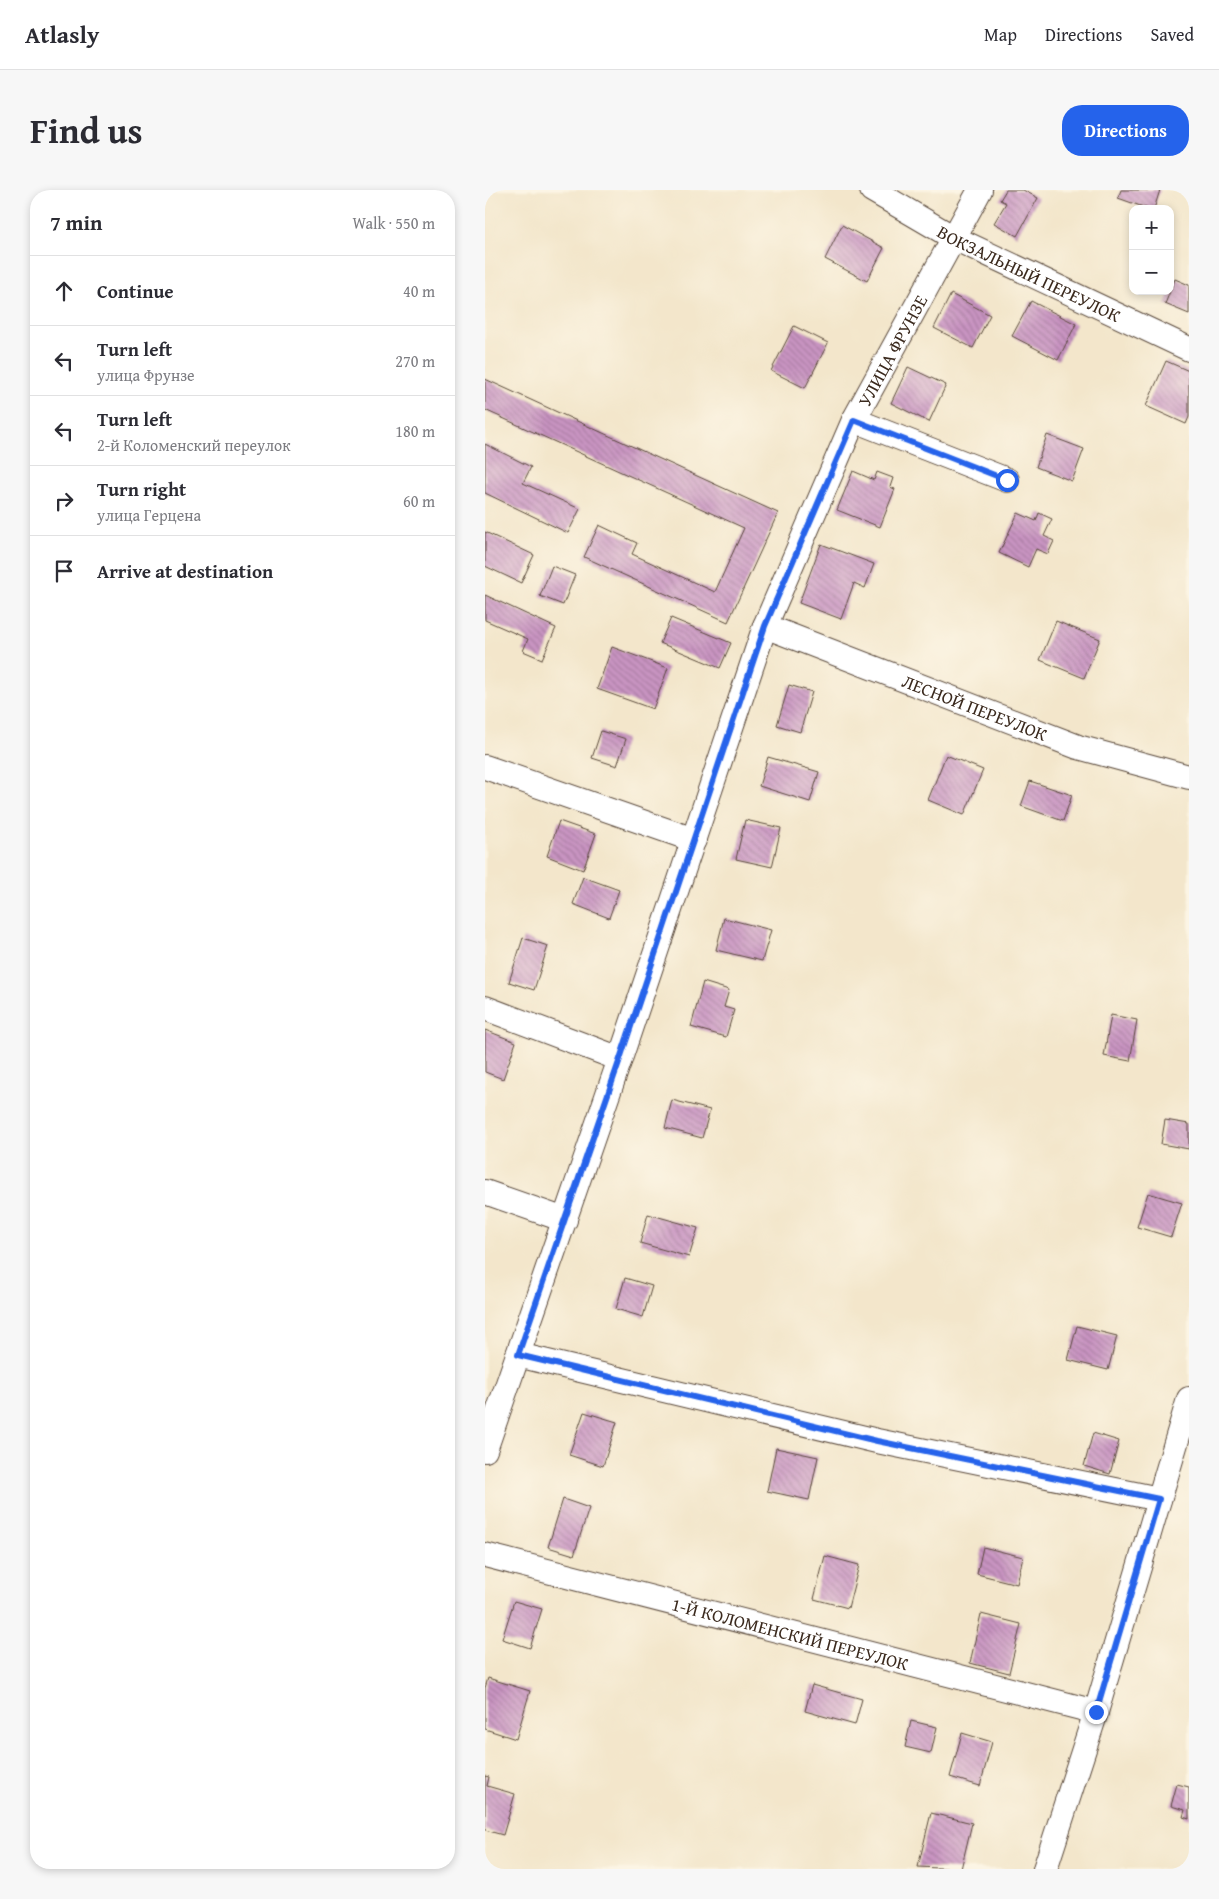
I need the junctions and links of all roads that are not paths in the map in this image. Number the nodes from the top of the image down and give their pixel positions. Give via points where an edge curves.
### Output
1 (872, 190) edge
2 (980, 190) edge
3 (954, 238) junction
4 (1189, 349) edge
5 (854, 420) junction
6 (1007, 480) dead end
7 (765, 626) junction
8 (485, 767) edge
9 (1189, 777) edge
10 (694, 840) junction
11 (485, 1008) edge
12 (620, 1059) junction
13 (485, 1192) edge
14 (565, 1220) junction
15 (518, 1355) junction
16 (1189, 1399) edge
17 (487, 1439) edge
18 (1159, 1499) junction
19 (485, 1555) edge
20 (1096, 1712) junction
21 (1045, 1869) edge

1 - 3 street, ВОКЗАЛЬНЫЙ ПЕРЕУЛОК
2 - 3 street, УЛИЦА ФРУНЗЕ
3 - 4 street, ВОКЗАЛЬНЫЙ ПЕРЕУЛОК
3 - 5 street, УЛИЦА ФРУНЗЕ
5 - 6 street
5 - 7 street, УЛИЦА ФРУНЗЕ
7 - 9 street, ЛЕСНОЙ ПЕРЕУЛОК via 1078,747
7 - 10 street, УЛИЦА ФРУНЗЕ
8 - 10 street
10 - 12 street, УЛИЦА ФРУНЗЕ
11 - 12 street
12 - 14 street, УЛИЦА ФРУНЗЕ
13 - 14 street
14 - 15 street, УЛИЦА ФРУНЗЕ
15 - 17 street, УЛИЦА ФРУНЗЕ
15 - 18 street via 877,1441
16 - 18 street
18 - 20 street
19 - 20 street, 1-Й КОЛОМЕНСКИЙ ПЕРЕУЛОК
20 - 21 street

